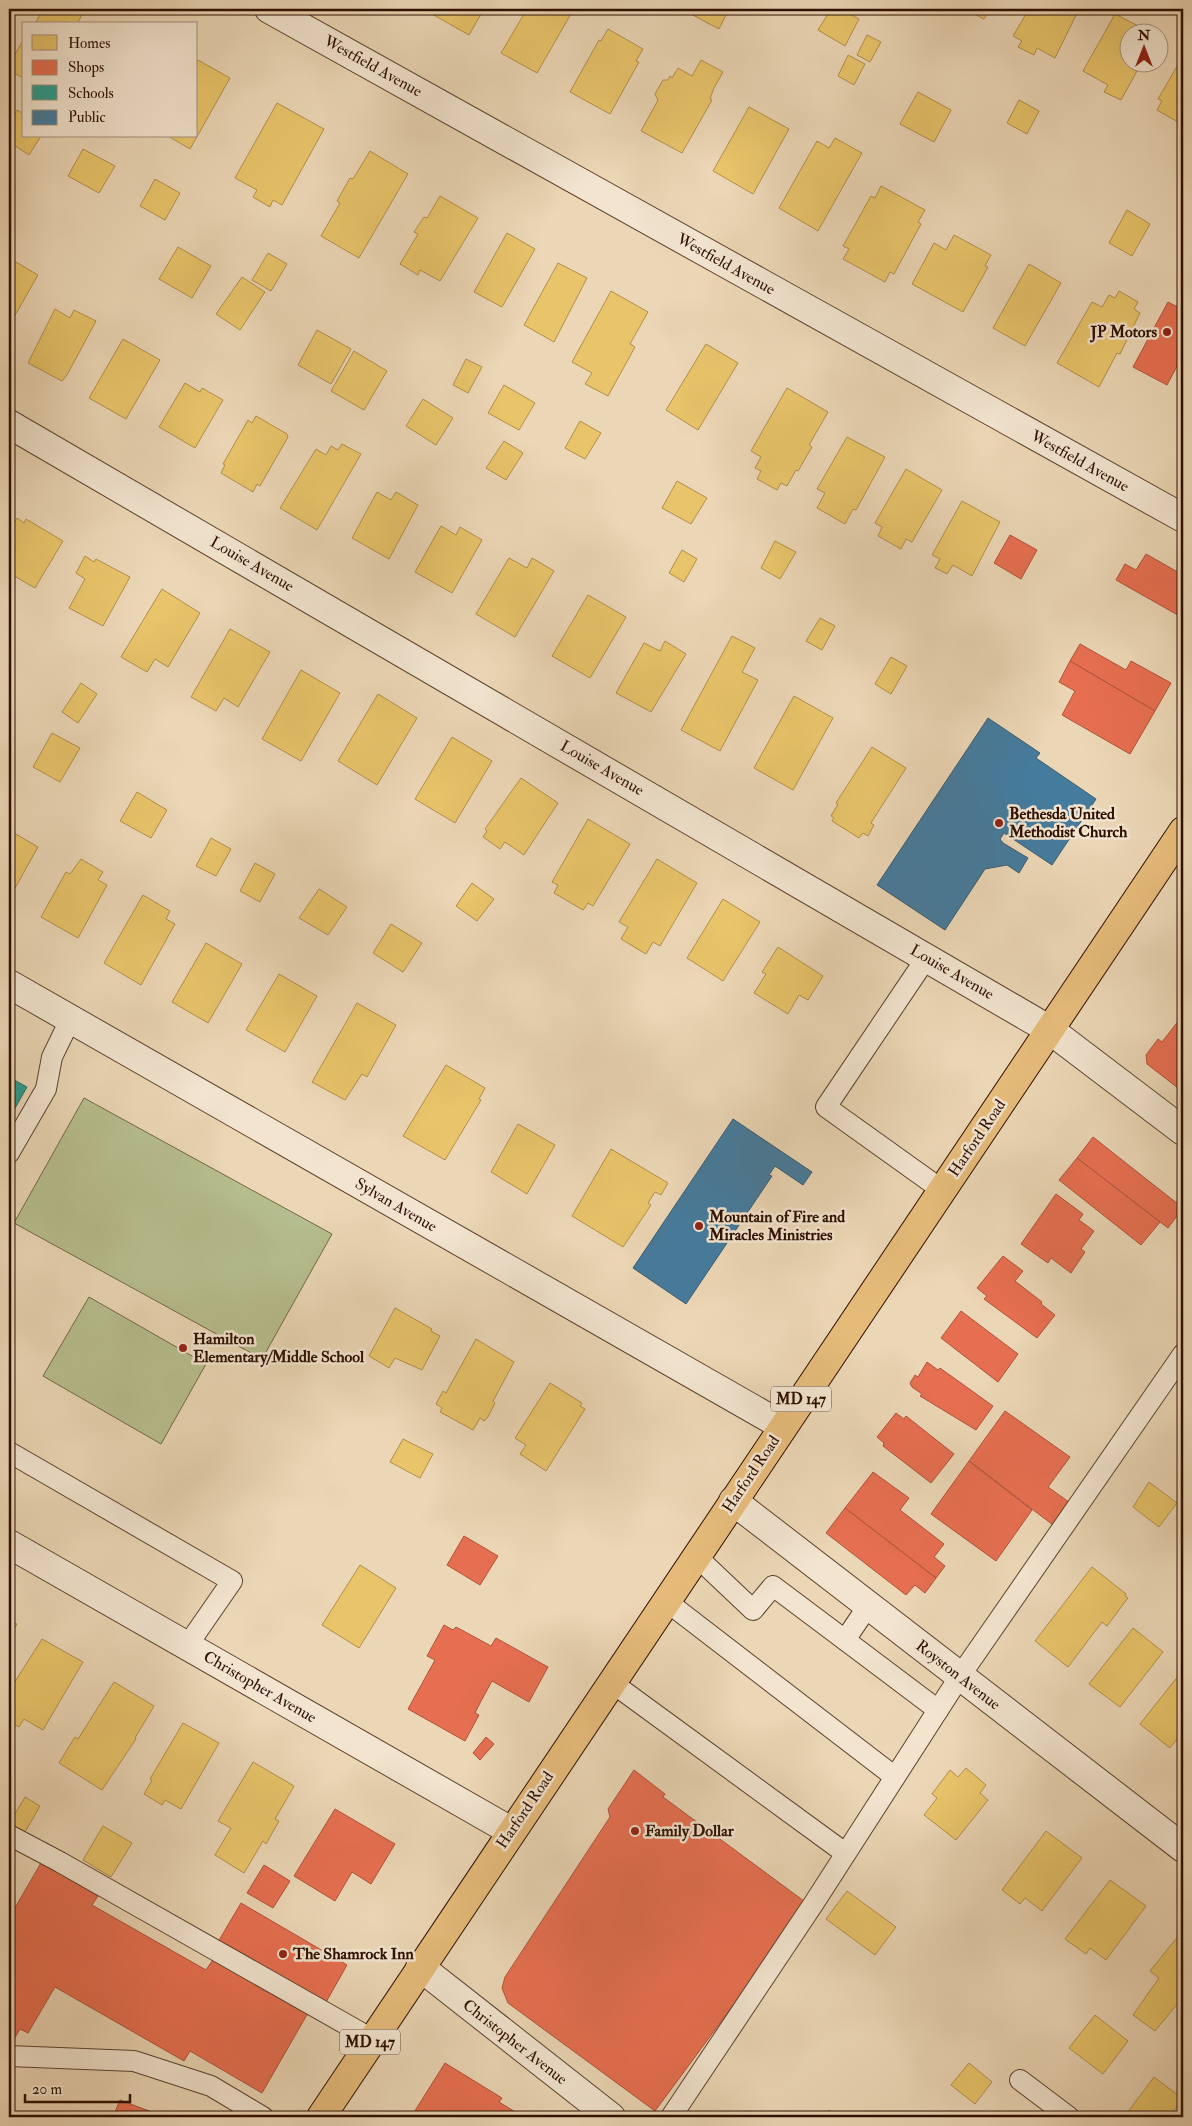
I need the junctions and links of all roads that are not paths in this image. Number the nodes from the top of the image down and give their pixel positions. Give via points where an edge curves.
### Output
1 (270, 9) edge
2 (9, 424) edge
3 (1183, 518) edge
4 (1183, 831) edge
5 (927, 957) junction
6 (9, 984) edge
7 (70, 1020) junction
8 (1050, 1030) junction
9 (1183, 1131) edge
10 (9, 1153) edge
11 (942, 1190) junction
12 (1183, 1354) edge
13 (783, 1426) junction
14 (9, 1452) edge
15 (733, 1501) junction
16 (9, 1544) edge
17 (696, 1556) junction
18 (666, 1602) junction
19 (868, 1606) junction
20 (845, 1640) junction
21 (187, 1646) junction
22 (960, 1676) junction
23 (612, 1682) junction
24 (938, 1710) junction
25 (895, 1777) junction
26 (511, 1831) junction
27 (9, 1835) edge
28 (1183, 1848) edge
29 (846, 1853) junction
30 (420, 1967) junction
31 (372, 2039) junction
32 (9, 2056) edge
33 (1020, 2080) dead end
34 (263, 2117) edge
35 (321, 2117) edge
36 (611, 2117) edge
37 (671, 2117) edge
38 (1069, 2117) edge

1 - 3 street, Westfield Avenue
2 - 5 street, Louise Avenue
4 - 8 main road, Harford Road / MD 147
5 - 8 street, Louise Avenue
5 - 11 lane via 826,1108
6 - 7 street, Sylvan Avenue
7 - 10 lane via 52,1057 46,1089
7 - 13 street, Sylvan Avenue
8 - 9 street, Louise Avenue
8 - 11 main road, Harford Road / MD 147
11 - 13 main road, Harford Road / MD 147
12 - 22 lane
13 - 15 main road, Harford Road / MD 147
14 - 21 lane via 232,1581
15 - 17 main road, Harford Road / MD 147
15 - 19 street, Royston Avenue
16 - 21 street, Christopher Avenue
17 - 18 main road, Harford Road / MD 147
17 - 20 lane via 753,1610 773,1586
18 - 23 main road, Harford Road / MD 147
18 - 25 lane
19 - 20 lane
19 - 22 street, Royston Avenue
20 - 24 lane
21 - 26 street, Christopher Avenue
22 - 24 lane
22 - 28 street, Royston Avenue
23 - 26 main road, Harford Road / MD 147
23 - 29 lane
24 - 25 lane
25 - 29 lane
26 - 30 main road, Harford Road / MD 147
27 - 31 lane
29 - 37 lane
30 - 31 main road, Harford Road / MD 147
30 - 36 street, Christopher Avenue
31 - 35 main road, Harford Road / MD 147
32 - 34 lane via 134,2061 211,2086
33 - 38 lane

